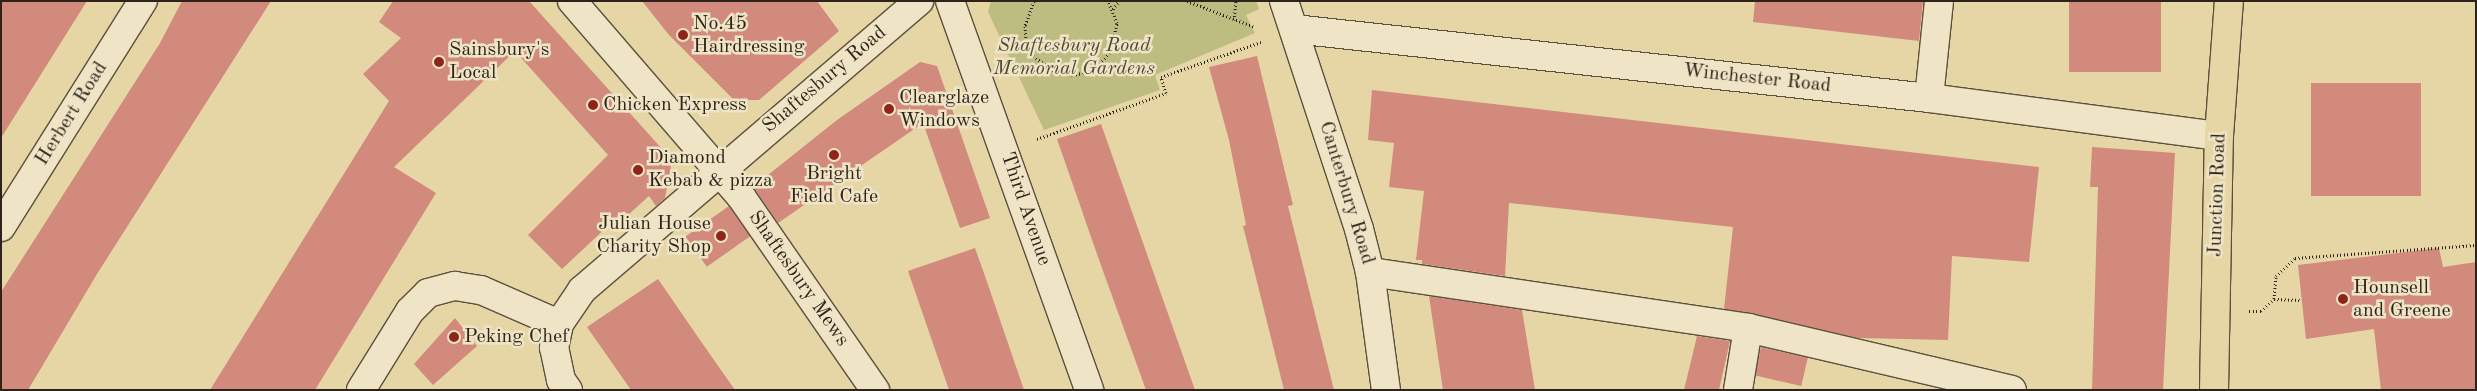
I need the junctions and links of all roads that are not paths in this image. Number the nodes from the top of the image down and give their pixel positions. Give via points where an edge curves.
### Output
1 (143, 1) edge
2 (572, 1) edge
3 (919, 1) edge
4 (950, 1) edge
5 (1284, 1) edge
6 (1939, 1) edge
7 (2229, 1) edge
8 (1283, 33) junction
9 (1929, 98) junction
10 (2220, 136) junction
11 (718, 172) junction
12 (1, 227) edge
13 (1370, 272) junction
14 (559, 324) junction
15 (1748, 328) junction
16 (361, 390) edge
17 (568, 390) edge
18 (875, 390) edge
19 (1089, 390) edge
20 (1386, 390) edge
21 (1738, 390) edge
22 (2012, 390) edge
23 (2214, 390) edge

1 - 12 street, Herbert Road
2 - 11 street, Shaftesbury Mews
3 - 11 street, Shaftesbury Road
4 - 19 street, Third Avenue
5 - 8 street, Canterbury Road
6 - 9 street
7 - 10 main road, Junction Road
8 - 9 street, Winchester Road
8 - 13 street, Canterbury Road via 1359,229
9 - 10 street, Winchester Road
10 - 23 main road, Junction Road
11 - 14 street, Shaftesbury Road via 582,290
11 - 18 street, Shaftesbury Mews via 742,198
13 - 15 street
13 - 20 street, Canterbury Road
14 - 16 street via 481,290 454,286 428,293 410,311
14 - 17 street via 554,348 561,380
15 - 21 street
15 - 22 street

